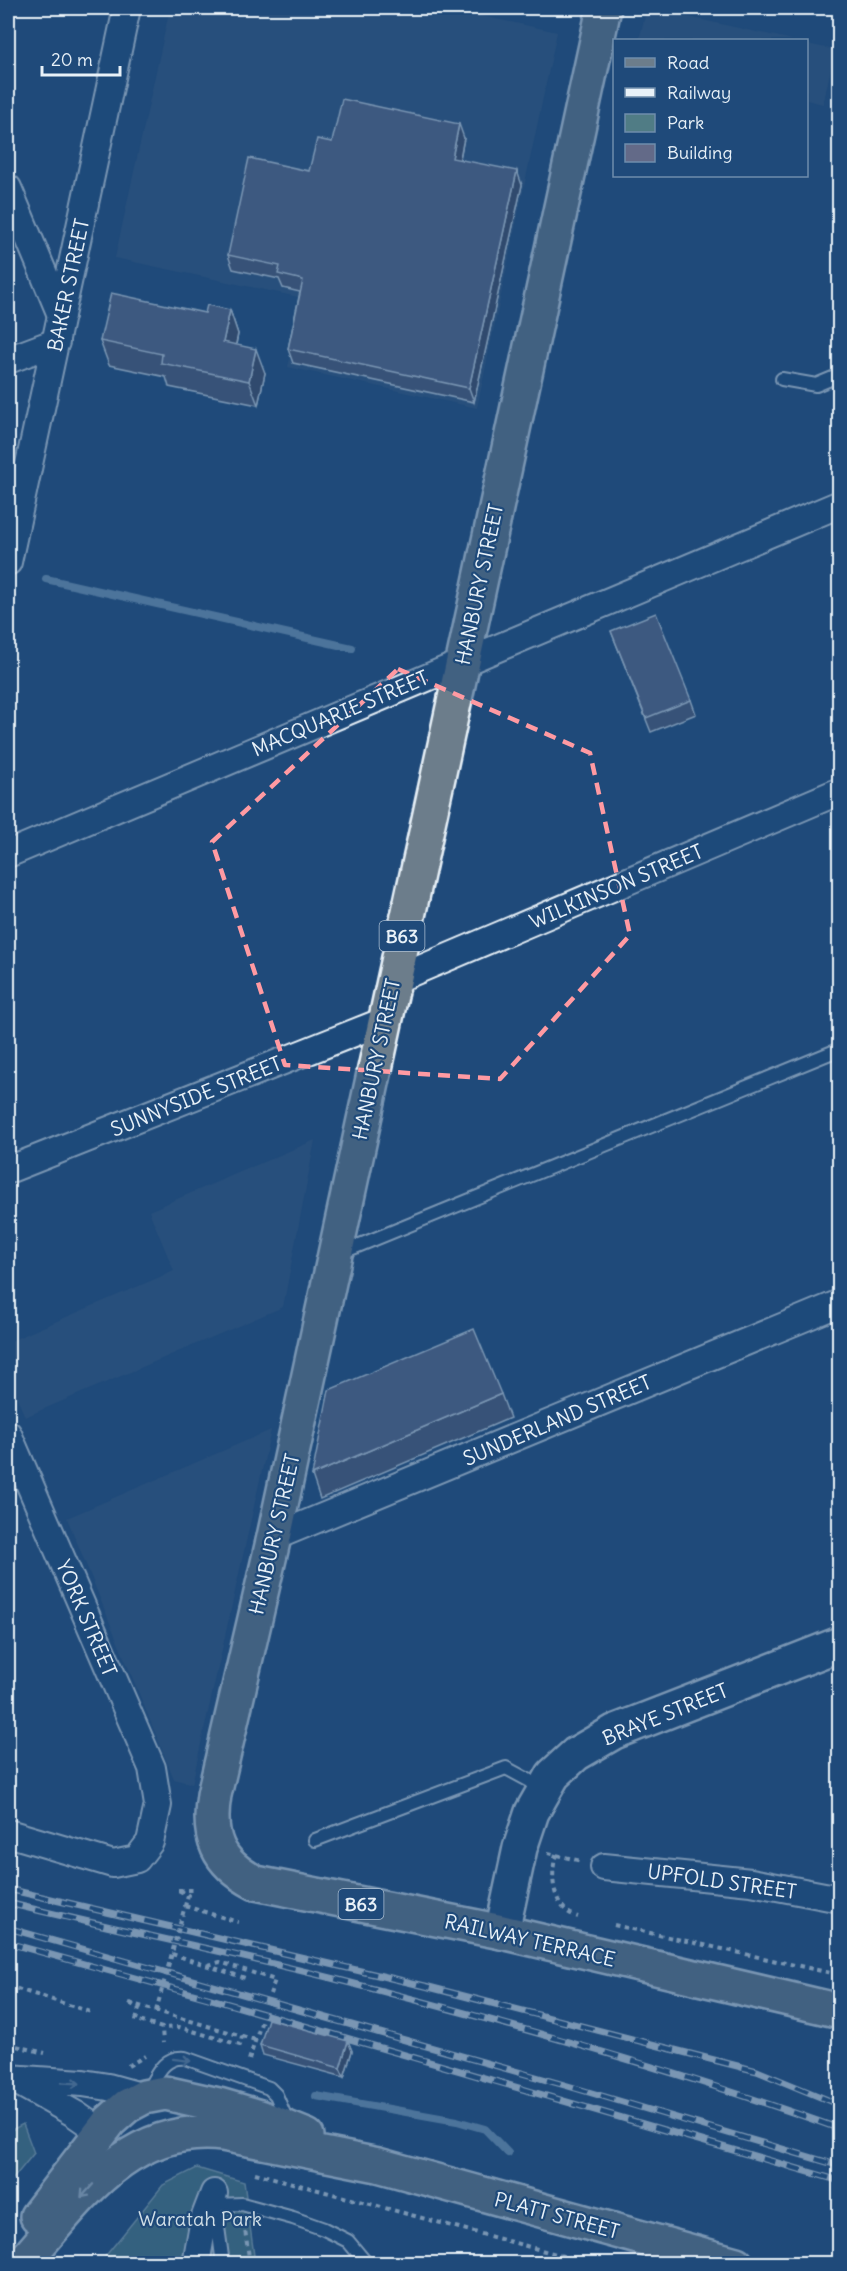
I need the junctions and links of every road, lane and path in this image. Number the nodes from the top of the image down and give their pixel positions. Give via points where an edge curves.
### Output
1 (127, 8) edge
2 (604, 8) edge
3 (8, 188) edge
4 (61, 315) junction
5 (56, 342) junction
6 (8, 360) edge
7 (840, 375) edge
8 (782, 379) dead end
9 (840, 504) edge
10 (8, 562) edge
11 (462, 661) junction
12 (840, 791) edge
13 (8, 854) edge
14 (392, 981) junction
15 (384, 1021) junction
16 (840, 1049) edge
17 (8, 1170) edge
18 (335, 1255) junction
19 (840, 1303) edge
20 (8, 1434) edge
21 (274, 1537) junction
22 (840, 1644) edge
23 (544, 1789) junction
24 (8, 1833) edge
25 (315, 1840) dead end
26 (556, 1854) dead end
27 (226, 1861) joint
28 (604, 1867) dead end
29 (192, 1890) dead end
30 (840, 1899) edge
31 (185, 1906) junction
32 (580, 1918) dead end
33 (238, 1922) dead end
34 (603, 1923) dead end
35 (502, 1932) junction
36 (172, 1954) junction
37 (208, 1965) junction
38 (840, 1975) edge
39 (248, 1979) dead end
40 (8, 1986) edge
41 (270, 1994) dead end
42 (156, 2011) junction
43 (840, 2011) edge
44 (91, 2012) dead end
45 (262, 2020) dead end
46 (162, 2028) junction
47 (242, 2036) junction
48 (256, 2040) junction
49 (169, 2042) dead end
50 (8, 2044) edge
51 (164, 2044) junction
52 (156, 2047) dead end
53 (150, 2052) dead end
54 (51, 2054) dead end
55 (252, 2054) dead end
56 (123, 2067) dead end
57 (10, 2078) edge
58 (144, 2097) junction
59 (226, 2126) junction
60 (292, 2130) junction
61 (100, 2132) junction
62 (378, 2165) junction
63 (252, 2172) dead end
64 (214, 2193) dead end
65 (242, 2204) junction
66 (8, 2252) edge
67 (21, 2264) edge
68 (196, 2264) edge
69 (223, 2264) edge
70 (250, 2264) edge
71 (367, 2264) edge
72 (593, 2264) edge
73 (736, 2264) edge

1 - 4 street, BAKER STREET
2 - 11 main road, HANBURY STREET / B63
3 - 4 street
4 - 5 street, BAKER STREET
5 - 6 street
5 - 10 street, BAKER STREET
7 - 8 lane via 816,385
9 - 11 street, MACQUARIE STREET
11 - 13 street, MACQUARIE STREET
11 - 14 main road, HANBURY STREET / B63
12 - 14 street, WILKINSON STREET
14 - 15 main road, HANBURY STREET / B63
15 - 17 street, SUNNYSIDE STREET
15 - 18 main road, HANBURY STREET / B63
16 - 18 lane
18 - 21 main road, HANBURY STREET / B63
19 - 21 street, SUNDERLAND STREET
20 - 24 street, YORK STREET via 152,1768 158,1805 150,1842 136,1859 114,1864
21 - 27 main road, HANBURY STREET / B63 via 212,1809 212,1830
22 - 23 street, BRAYE STREET via 614,1732 576,1754
23 - 25 lane via 506,1768
23 - 35 street, BRAYE STREET via 520,1848
26 - 32 path via 552,1875 555,1891 563,1909
27 - 35 main road, RAILWAY TERRACE / B63 via 244,1876 269,1886
28 - 30 street, UPFOLD STREET via 751,1882
29 - 31 path, bridge via 178,1890 188,1895
31 - 33 path
31 - 36 path, bridge
34 - 38 path
35 - 43 main road, RAILWAY TERRACE / B63
36 - 37 path
36 - 42 path, bridge
37 - 39 path
37 - 41 path via 220,1962 275,1980
40 - 44 path
42 - 46 path via 129,2003 139,2009 136,2020
42 - 47 path
45 - 48 path
46 - 47 path via 179,2027 240,2045
46 - 51 path
47 - 48 path
48 - 55 path
49 - 51 path
50 - 54 path
51 - 52 path
53 - 56 path
57 -> 58 street via 83,2083
57 - 61 street
58 - 59 main road via 171,2094
58 -> 60 lane via 164,2064 174,2058 186,2058 269,2088 279,2100
58 - 61 main road via 119,2113
59 - 60 main road, PLATT STREET via 261,2117
59 - 61 main road via 162,2121 118,2135
59 - 62 main road, PLATT STREET
59 -> 67 main road via 177,2134 121,2159
60 - 62 main road, PLATT STREET
61 - 66 main road
62 - 73 main road, PLATT STREET
63 - 72 path
64 - 68 street via 204,2219
65 - 69 lane via 215,2205
65 - 70 path
65 - 71 lane via 338,2235

